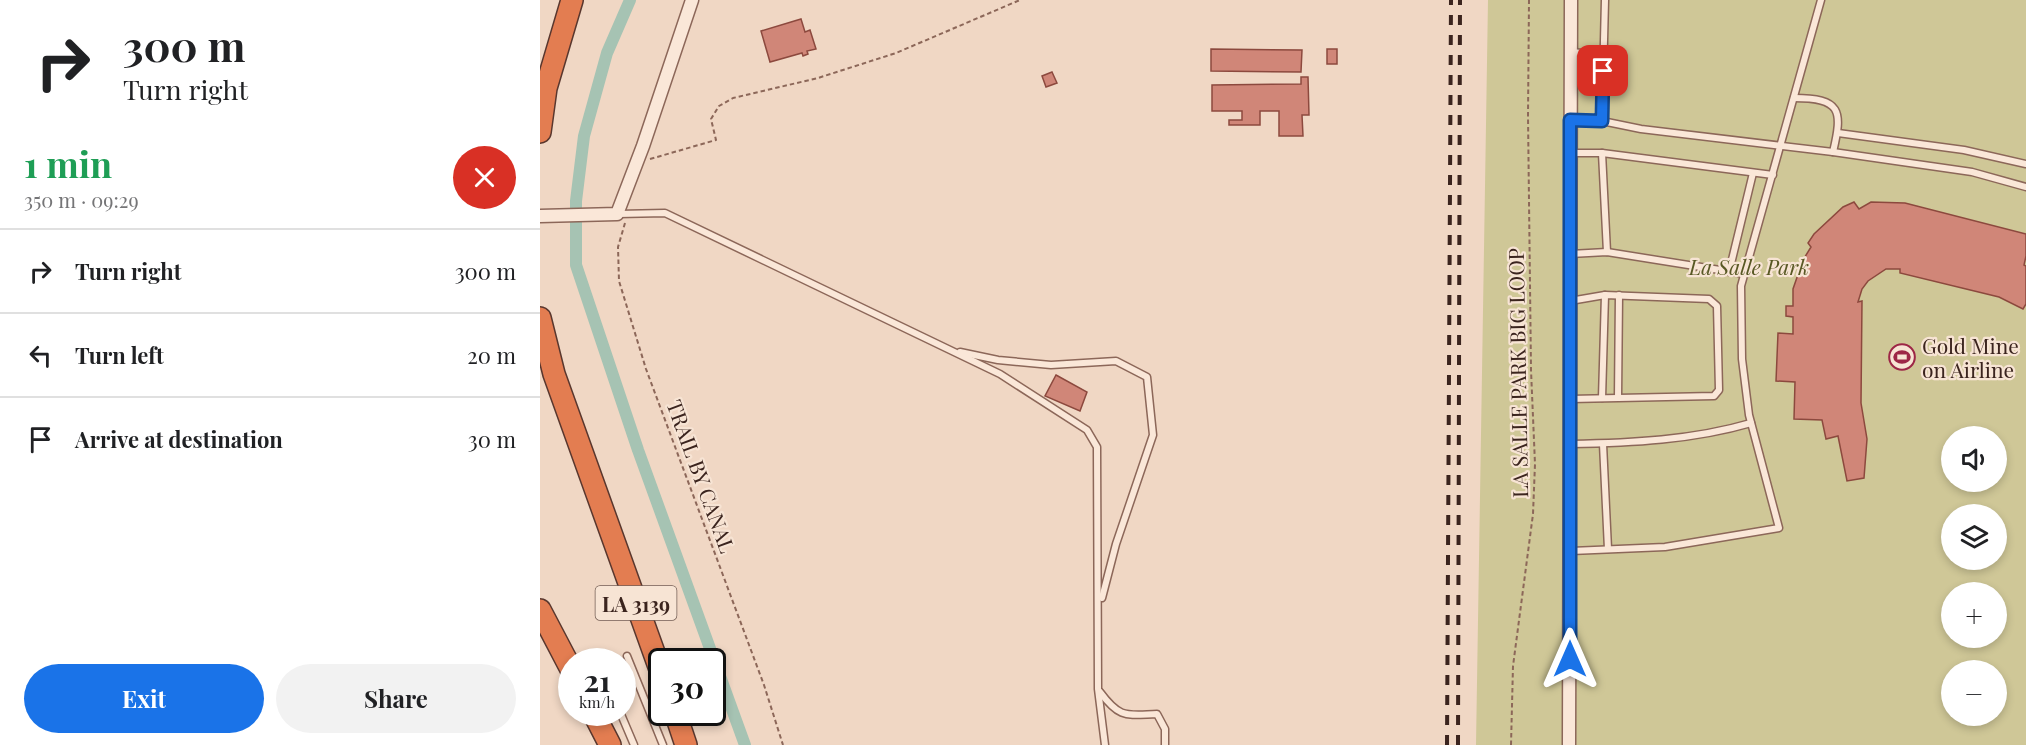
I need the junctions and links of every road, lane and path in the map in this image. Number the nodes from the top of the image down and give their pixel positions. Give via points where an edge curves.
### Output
1 (572, 0) edge
2 (692, 0) edge
3 (1020, 0) edge
4 (1529, 0) edge
5 (1571, 0) edge
6 (1605, 0) edge
7 (1821, 0) edge
8 (1571, 52) junction
9 (1604, 55) junction
10 (1794, 98) junction
11 (1570, 120) junction
12 (1602, 121) junction
13 (540, 132) edge
14 (1838, 133) junction
15 (1781, 147) junction
16 (1833, 152) junction
17 (1570, 153) junction
18 (1602, 153) junction
19 (638, 159) junction
20 (2026, 164) edge
21 (1753, 172) junction
22 (1773, 175) junction
23 (2026, 187) edge
24 (622, 214) junction
25 (544, 216) edge
26 (1607, 252) junction
27 (1569, 254) junction
28 (1729, 272) junction
29 (1745, 274) junction
30 (1605, 295) junction
31 (1619, 296) junction
32 (1569, 301) junction
33 (540, 318) edge
34 (1604, 333) junction
35 (1619, 334) junction
36 (948, 350) junction
37 (1602, 365) junction
38 (1618, 366) junction
39 (1618, 397) junction
40 (1602, 398) junction
41 (1570, 399) junction
42 (1751, 423) junction
43 (1570, 444) junction
44 (1603, 444) junction
45 (1608, 549) junction
46 (1571, 551) junction
47 (1099, 608) junction
48 (540, 610) edge
49 (560, 648) edge
50 (653, 648) edge
51 (636, 678) edge
52 (1098, 689) junction
53 (600, 726) edge
54 (626, 726) edge
55 (680, 726) edge
56 (610, 745) edge
57 (634, 745) edge
58 (663, 745) edge
59 (686, 745) edge
60 (783, 745) edge
61 (1105, 745) edge
62 (1165, 745) edge
63 (1511, 745) edge
64 (1569, 745) edge

1 - 13 highway via 546,88
2 - 19 street
3 - 19 path via 896,53 818,78 733,98 719,106 711,119 716,140 656,158
4 - 63 path, LA SALLE PARK BIG LOOP via 1533,514 1513,666
5 - 8 street
6 - 9 lane
7 - 10 lane
8 - 9 lane
8 - 11 street
9 - 12 lane
10 - 14 lane via 1818,98 1831,104 1839,118
10 - 15 lane
11 - 12 lane
11 - 17 street
12 - 15 lane
14 - 16 lane
14 - 20 lane via 1964,150
15 - 16 lane
15 - 22 lane
16 - 23 lane via 1972,172
17 - 18 lane
17 - 27 street
18 - 21 lane
18 - 26 lane
19 - 24 street
21 - 22 lane
21 - 28 lane
22 - 29 lane
24 - 25 street
24 - 36 lane via 665,213
24 - 60 path, TRAIL BY CANAL via 619,281 646,369
26 - 27 lane
26 - 28 lane
27 - 32 street
28 - 29 lane
29 - 42 lane via 1740,312
30 - 31 lane
30 - 32 lane
30 - 34 lane
31 - 35 lane
31 - 39 lane via 1709,299 1717,306 1719,390 1714,396
32 - 41 street
33 - 50 highway, LA 3139 via 554,374
34 - 35 lane
34 - 37 lane
35 - 38 lane
36 - 47 lane via 1000,374 1087,430 1097,447
36 - 47 lane via 1051,365 1116,361 1147,376 1152,435
37 - 38 lane
37 - 40 lane
38 - 39 lane
39 - 40 lane
40 - 41 lane
41 - 43 street
42 - 44 lane via 1697,436
42 - 45 lane via 1779,528 1665,547
43 - 44 lane
43 - 46 street
44 - 45 lane
45 - 46 lane
46 - 64 street
47 - 52 lane
48 - 49 highway
51 - 58 lane
52 - 61 lane
52 - 62 lane via 1110,705 1126,715 1156,714 1165,729
53 - 56 highway
54 - 57 lane
55 - 59 highway

